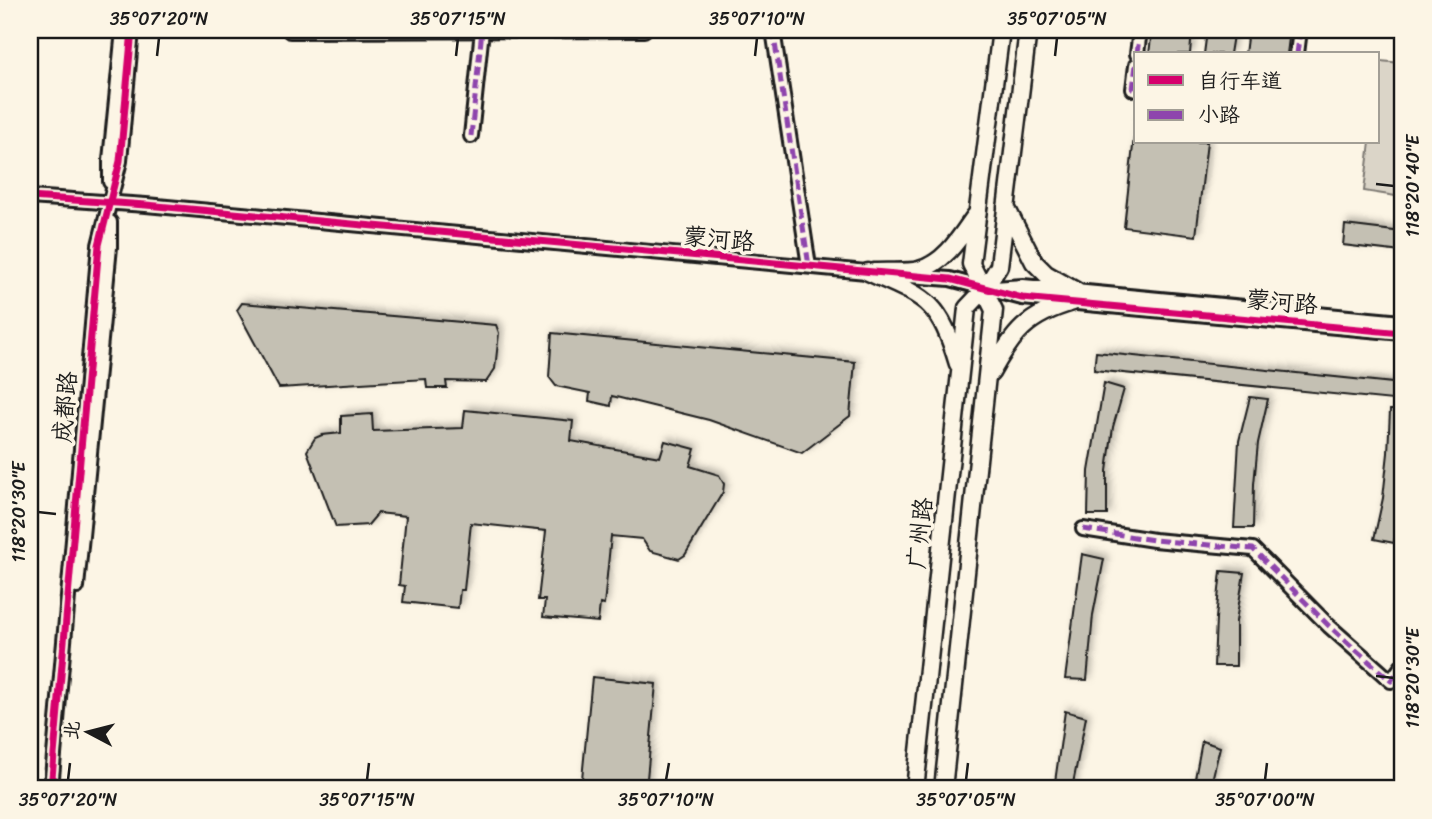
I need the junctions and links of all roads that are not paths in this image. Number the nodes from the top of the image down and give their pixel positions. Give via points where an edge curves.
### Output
1 (123, 30) edge
2 (132, 30) edge
3 (640, 30) edge
4 (773, 30) edge
5 (1001, 30) edge
6 (1028, 30) edge
7 (1140, 30) edge
8 (1300, 30) edge
9 (290, 31) edge
10 (482, 31) edge
11 (1138, 52) edge
12 (1297, 52) edge
13 (471, 136) dead end
14 (30, 197) edge
15 (110, 203) junction
16 (1006, 206) junction
17 (978, 211) junction
18 (809, 266) junction
19 (868, 272) junction
20 (985, 289) junction
21 (1074, 296) junction
22 (1402, 322) edge
23 (1402, 333) edge
24 (961, 372) junction
25 (987, 382) junction
26 (1083, 529) dead end
27 (1402, 666) edge
28 (51, 789) edge
29 (58, 789) edge
30 (915, 789) edge
31 (943, 789) edge

1 - 15 street, 成都路
2 - 15 street, 成都路 via 120,161
3 - 10 street
4 - 18 street
5 - 17 main road, 广州路
6 - 16 main road, 广州路
7 - 11 street
8 - 12 street
9 - 10 street
10 - 13 street
14 - 15 street, 蒙河路
15 - 18 street, 蒙河路
15 - 28 street, 成都路 via 99,245
15 - 29 street, 成都路 via 110,247
16 - 20 main road, 广州路 via 999,266
16 - 21 main road via 1034,262
17 - 19 main road via 944,256 920,270
17 - 20 main road, 广州路 via 971,264
18 - 19 street, 蒙河路
19 - 20 street, 蒙河路 via 950,279
19 - 24 main road via 917,293 939,313
20 - 21 street, 蒙河路 via 1023,286
20 - 24 main road, 广州路 via 967,309
20 - 25 main road, 广州路 via 994,310
21 - 22 street, 蒙河路
21 - 23 street, 蒙河路
21 - 25 main road via 1028,321 1009,341
24 - 30 main road, 广州路
25 - 31 main road, 广州路
26 - 27 street via 1253,549 1391,681

